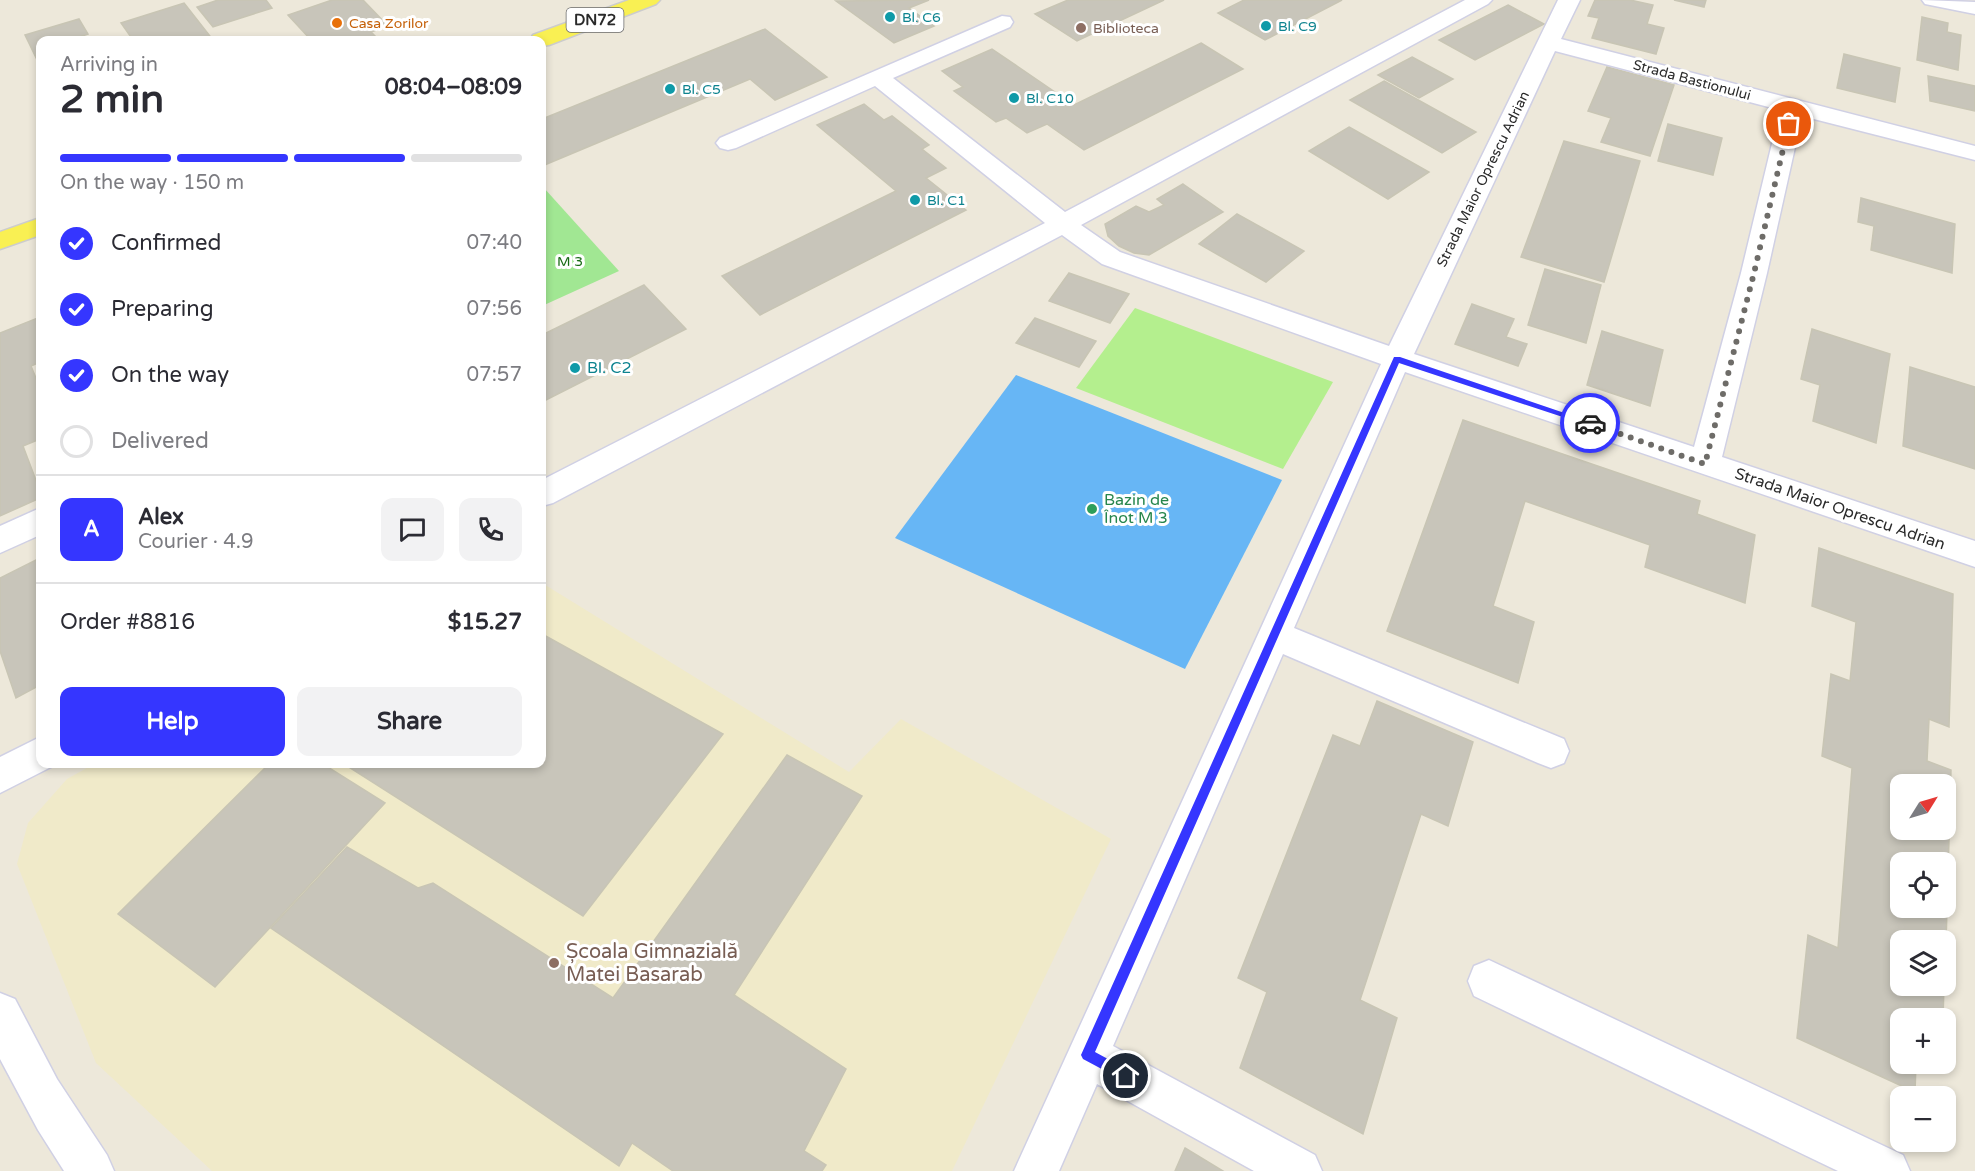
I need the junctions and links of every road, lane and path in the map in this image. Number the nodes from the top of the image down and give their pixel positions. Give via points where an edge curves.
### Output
1 (649, 0) edge
2 (1480, 0) edge
3 (1569, 0) edge
4 (1932, 0) edge
5 (1975, 8) edge
6 (1002, 22) dead end
7 (546, 38) edge
8 (1549, 43) junction
9 (877, 77) junction
10 (1793, 106) junction
11 (728, 143) dead end
12 (1975, 153) edge
13 (1063, 224) junction
14 (36, 228) edge
15 (0, 241) edge
16 (1397, 359) junction
17 (1705, 464) junction
18 (546, 492) edge
19 (36, 523) edge
20 (0, 540) edge
21 (1975, 554) edge
22 (1274, 635) junction
23 (1551, 751) dead end
24 (36, 756) edge
25 (0, 776) edge
26 (1489, 981) dead end
27 (0, 1014) edge
28 (1087, 1055) junction
29 (91, 1171) edge
30 (1036, 1171) edge
31 (1299, 1171) edge
32 (1887, 1171) edge

1 - 7 main road, DN72
2 - 13 street
3 - 8 street, Strada Maior Oprescu Adrian
4 - 5 street
6 - 9 street
8 - 10 street, Strada Bastionului
8 - 16 street, Strada Maior Oprescu Adrian
9 - 11 street
9 - 13 street, Strada Maior Oprescu Adrian
10 - 12 street, Strada Bastionului
10 - 17 street
13 - 16 street, Strada Maior Oprescu Adrian via 1111,258
13 - 18 street
14 - 15 main road
16 - 17 street, Strada Maior Oprescu Adrian
16 - 22 street, Strada Maior Oprescu Adrian
17 - 21 street, Strada Maior Oprescu Adrian
19 - 20 street
22 - 23 street
22 - 28 street, Strada Maior Oprescu Adrian
24 - 25 street
26 - 32 street
27 - 29 street via 69,1142
28 - 30 street, Strada Maior Oprescu Adrian
28 - 31 street

